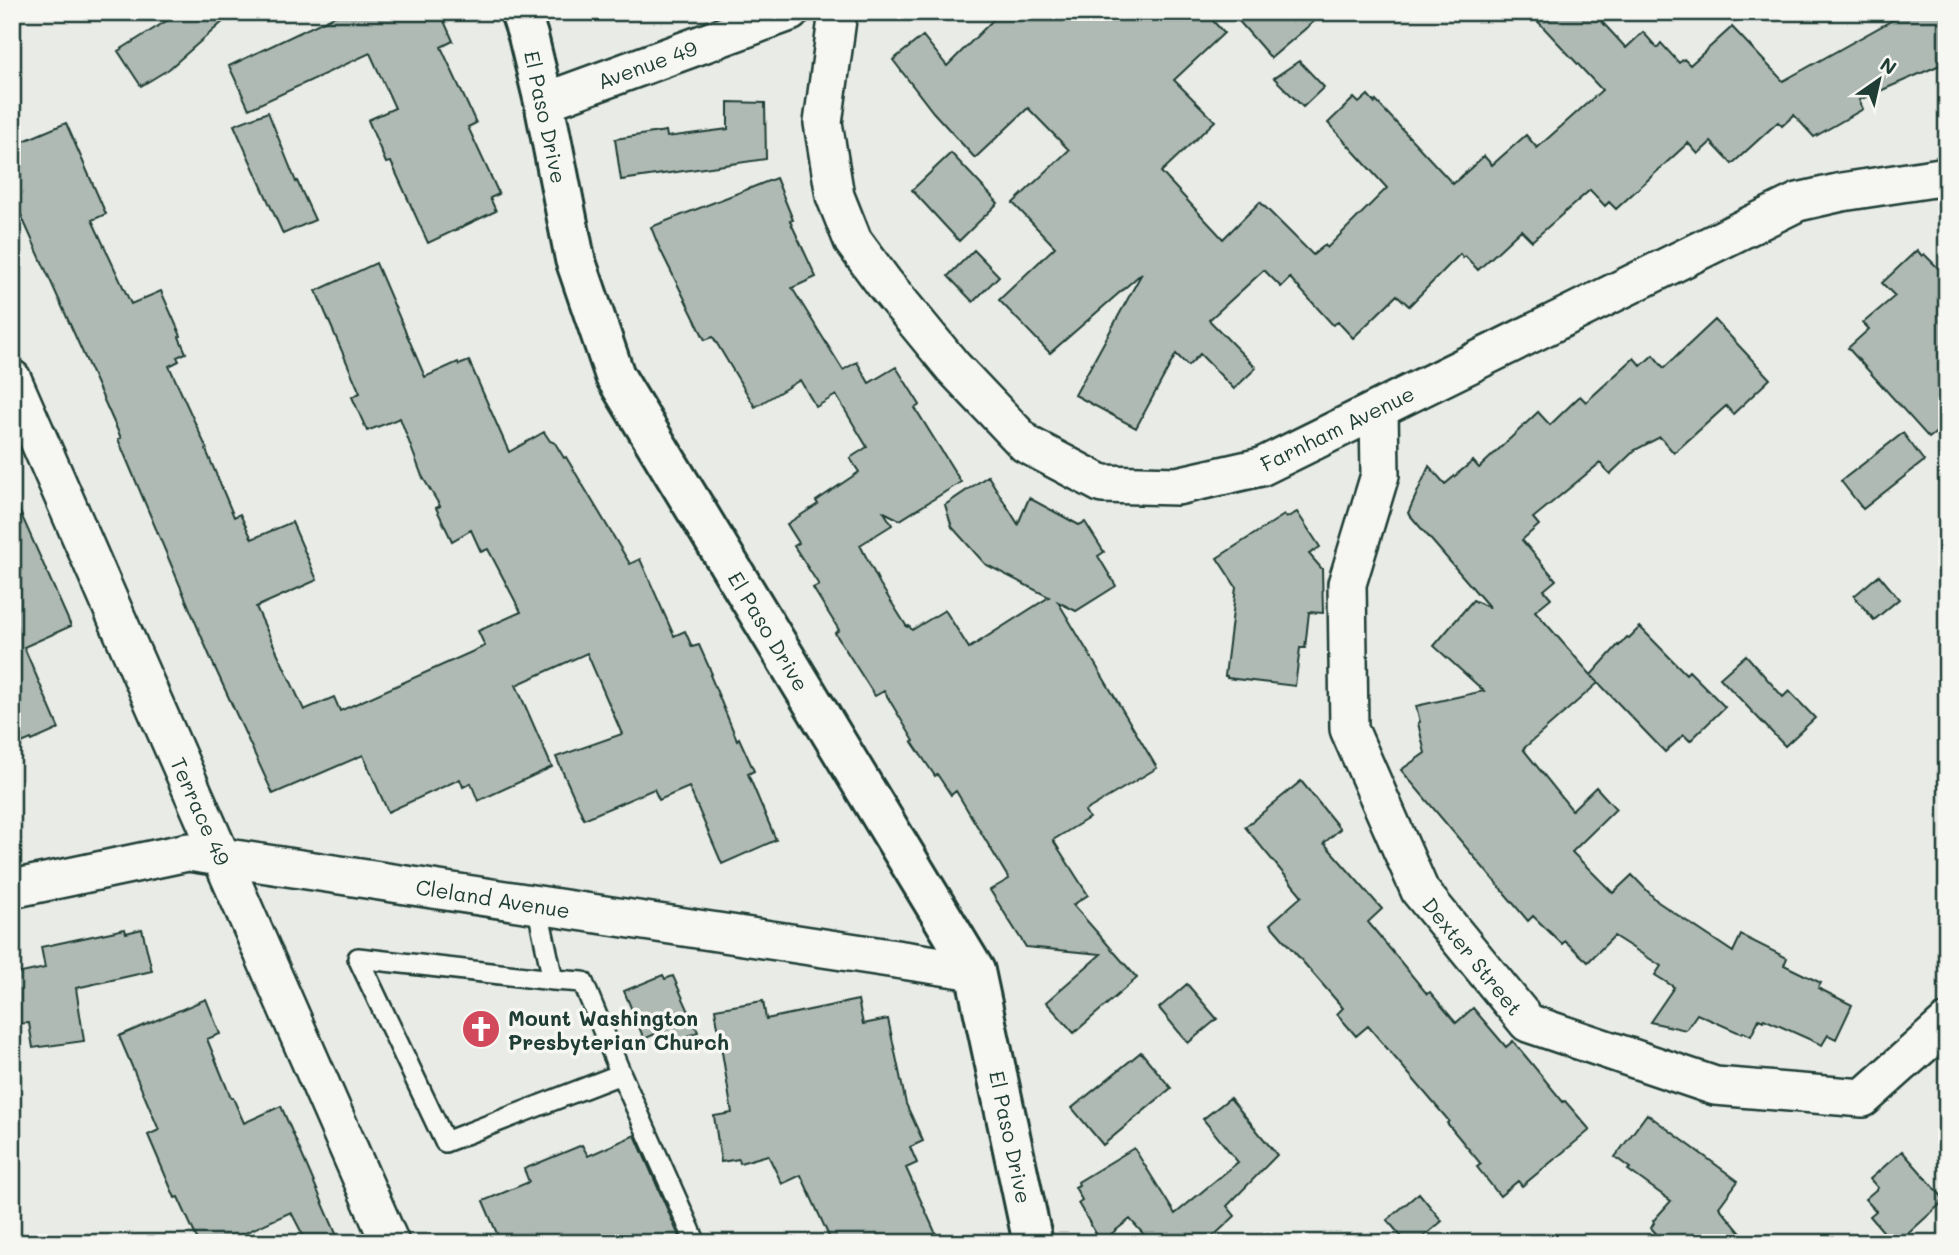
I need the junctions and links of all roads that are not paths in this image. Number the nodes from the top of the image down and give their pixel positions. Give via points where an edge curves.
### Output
1 (520, 12) edge
2 (790, 12) edge
3 (838, 12) edge
4 (544, 102) junction
5 (1947, 176) edge
6 (12, 379) edge
7 (1379, 408) junction
8 (221, 857) junction
9 (12, 888) edge
10 (537, 905) junction
11 (975, 971) junction
12 (552, 980) junction
13 (1947, 1023) edge
14 (621, 1074) junction
15 (390, 1243) edge
16 (696, 1243) edge
17 (1033, 1243) edge

1 - 4 street, El Paso Drive
2 - 4 street, Avenue 49
3 - 7 street, Farnham Avenue via 823,123 835,195 853,241 953,367 1026,444 1102,484 1177,486 1261,467
4 - 11 street, El Paso Drive via 575,260 615,376
5 - 7 street, Farnham Avenue via 1798,202
6 - 8 street, Terrace 49
7 - 13 street, Dexter Street via 1380,475 1347,584 1349,729 1420,891 1528,1023 1714,1086 1863,1098
8 - 9 street, Cleland Avenue via 188,852
8 - 10 street, Cleland Avenue
8 - 15 street, Terrace 49
10 - 11 street, Cleland Avenue
10 - 12 lane
11 - 17 street, El Paso Drive
12 - 14 lane via 583,982
12 - 14 lane via 358,958 445,1142
14 - 16 lane

